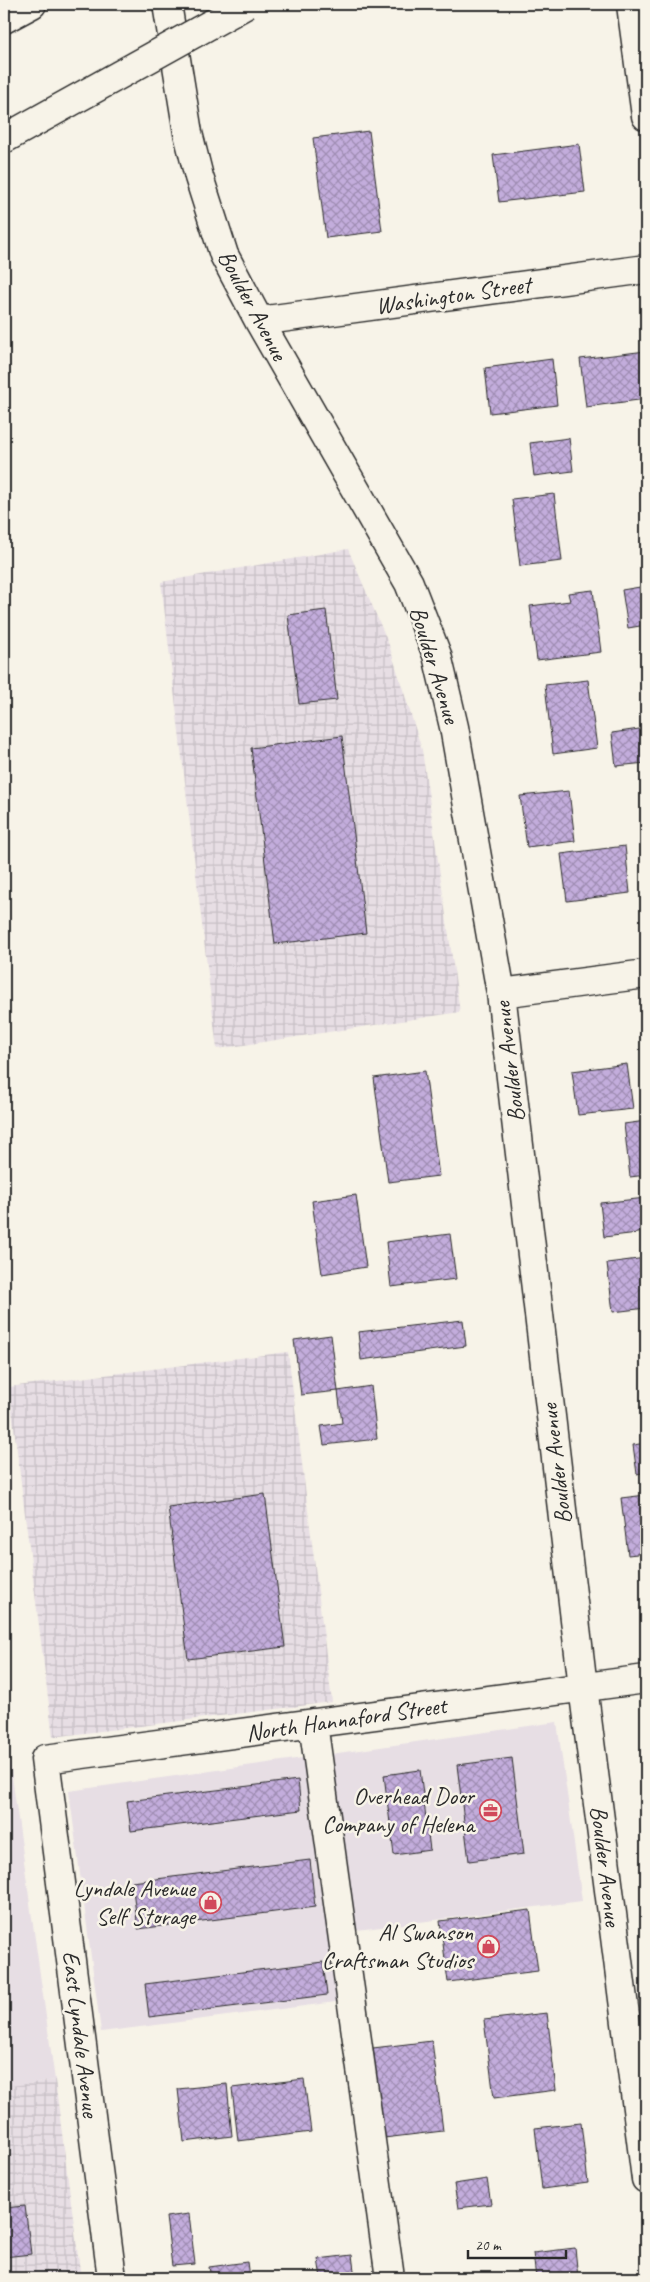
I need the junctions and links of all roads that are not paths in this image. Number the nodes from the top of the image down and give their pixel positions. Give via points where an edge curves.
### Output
1 (32, 4) edge
2 (168, 4) edge
3 (246, 4) edge
4 (631, 5) edge
5 (4, 19) edge
6 (646, 116) edge
7 (4, 139) edge
8 (646, 269) edge
9 (259, 321) junction
10 (646, 974) edge
11 (501, 993) junction
12 (646, 1679) edge
13 (583, 1687) junction
14 (313, 1723) junction
15 (45, 1759) joint
16 (646, 2179) edge
17 (112, 2278) edge
18 (390, 2278) edge

1 - 5 main road
2 - 9 main road, Boulder Avenue via 198,176 224,255
3 - 7 main road, bridge
4 - 6 main road
8 - 9 main road, Washington Street
9 - 11 main road, Boulder Avenue via 410,583 437,655 454,727
10 - 11 main road
11 - 13 main road, Boulder Avenue
12 - 13 main road, North Hannaford Street
13 - 14 main road, North Hannaford Street
13 - 16 main road, Boulder Avenue
14 - 15 main road, North Hannaford Street
14 - 18 main road
15 - 17 main road, East Lyndale Avenue

